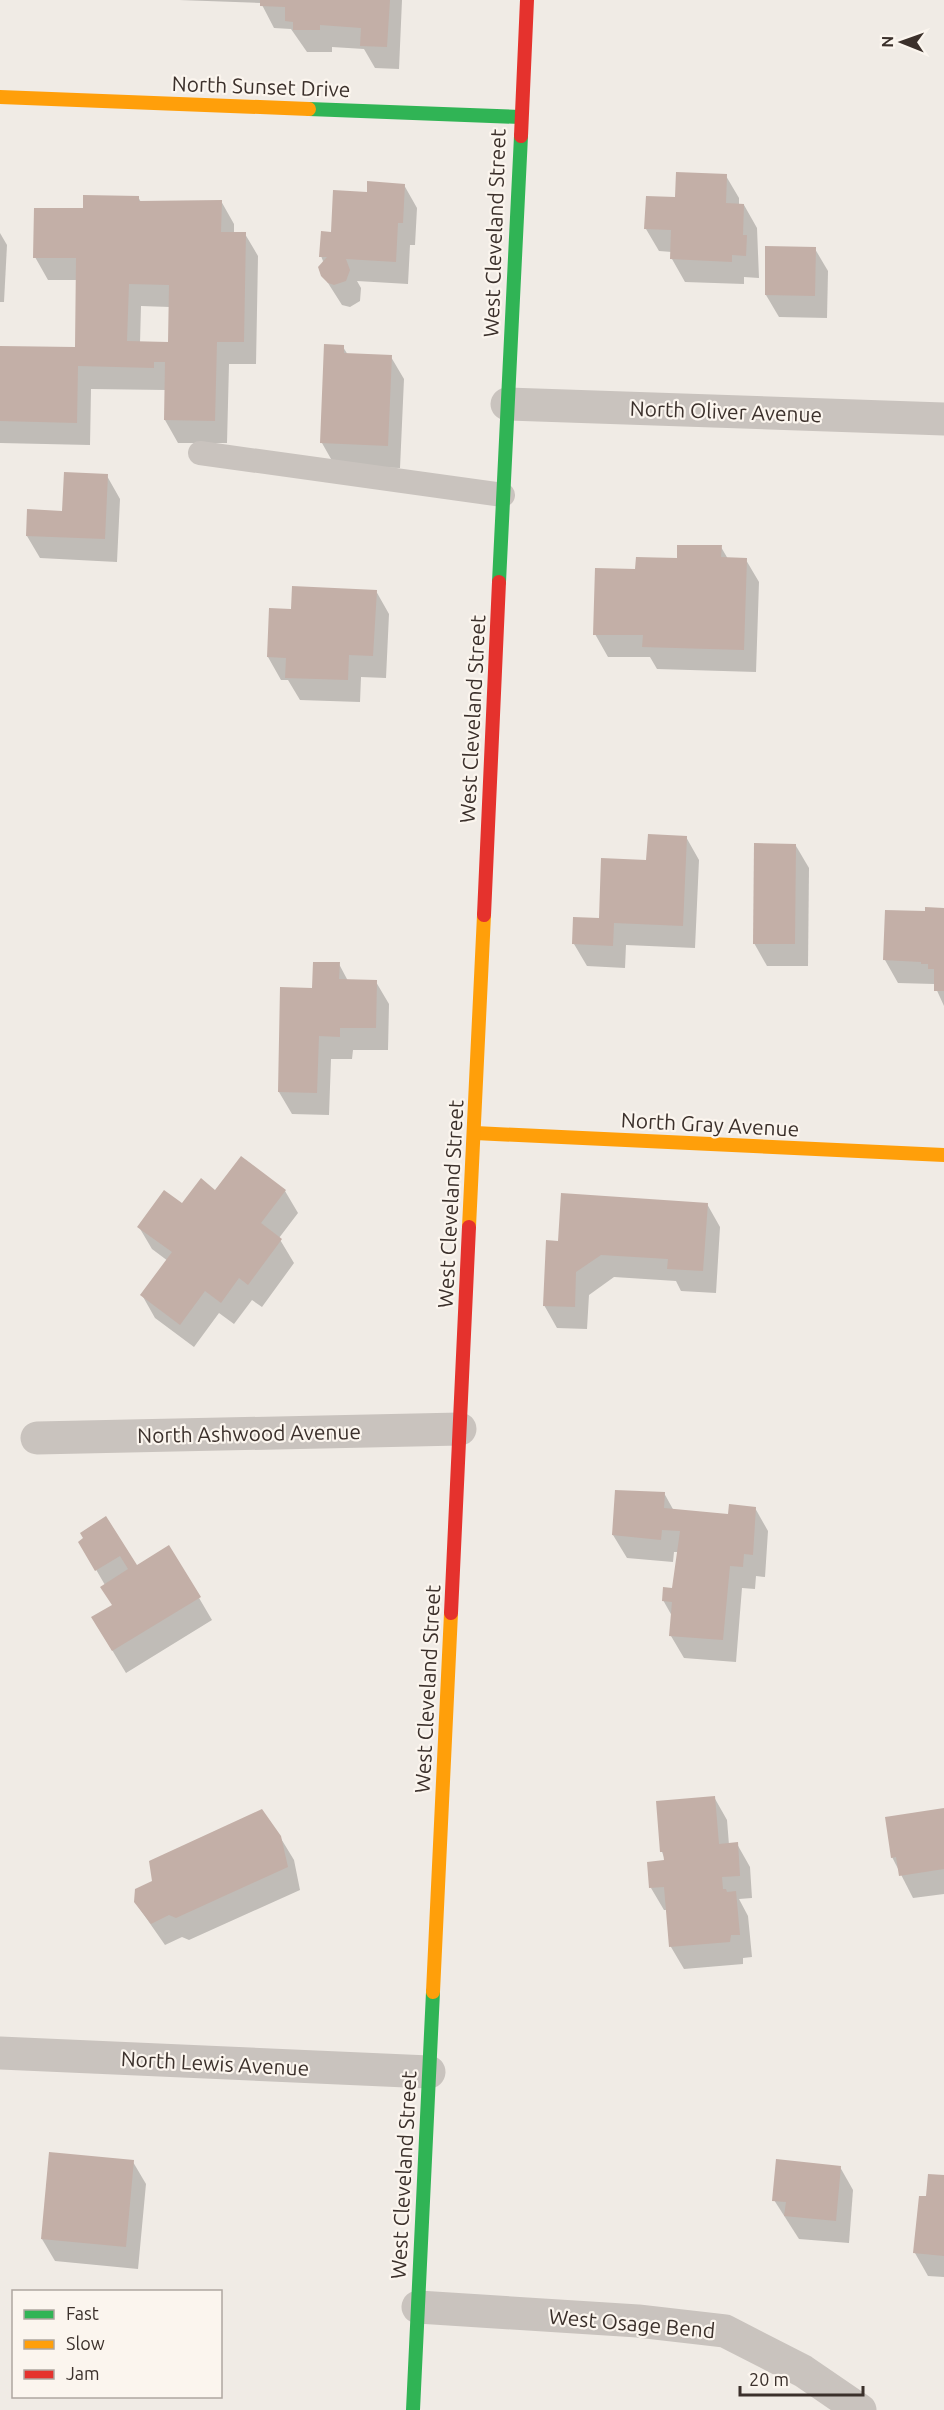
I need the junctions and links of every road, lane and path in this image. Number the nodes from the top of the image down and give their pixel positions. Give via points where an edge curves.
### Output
1 (527, 0) edge
2 (0, 97) edge
3 (520, 117) junction
4 (507, 404) junction
5 (944, 419) edge
6 (200, 453) dead end
7 (503, 495) junction
8 (475, 1133) junction
9 (944, 1155) edge
10 (460, 1429) junction
11 (37, 1438) dead end
12 (0, 2053) edge
13 (429, 2072) junction
14 (418, 2307) junction
15 (413, 2410) edge
16 (860, 2410) edge

1 - 3 street, West Cleveland Street
2 - 3 street, North Sunset Drive
3 - 4 street, West Cleveland Street
4 - 5 street, North Oliver Avenue
4 - 7 street, West Cleveland Street
6 - 7 lane
7 - 8 street, West Cleveland Street
8 - 9 street, North Gray Avenue
8 - 10 street, West Cleveland Street
10 - 11 street, North Ashwood Avenue
10 - 13 street, West Cleveland Street
12 - 13 street, North Lewis Avenue
13 - 14 street, West Cleveland Street
14 - 15 street, West Cleveland Street
14 - 16 street, West Osage Bend via 638,2321 725,2331 803,2371

